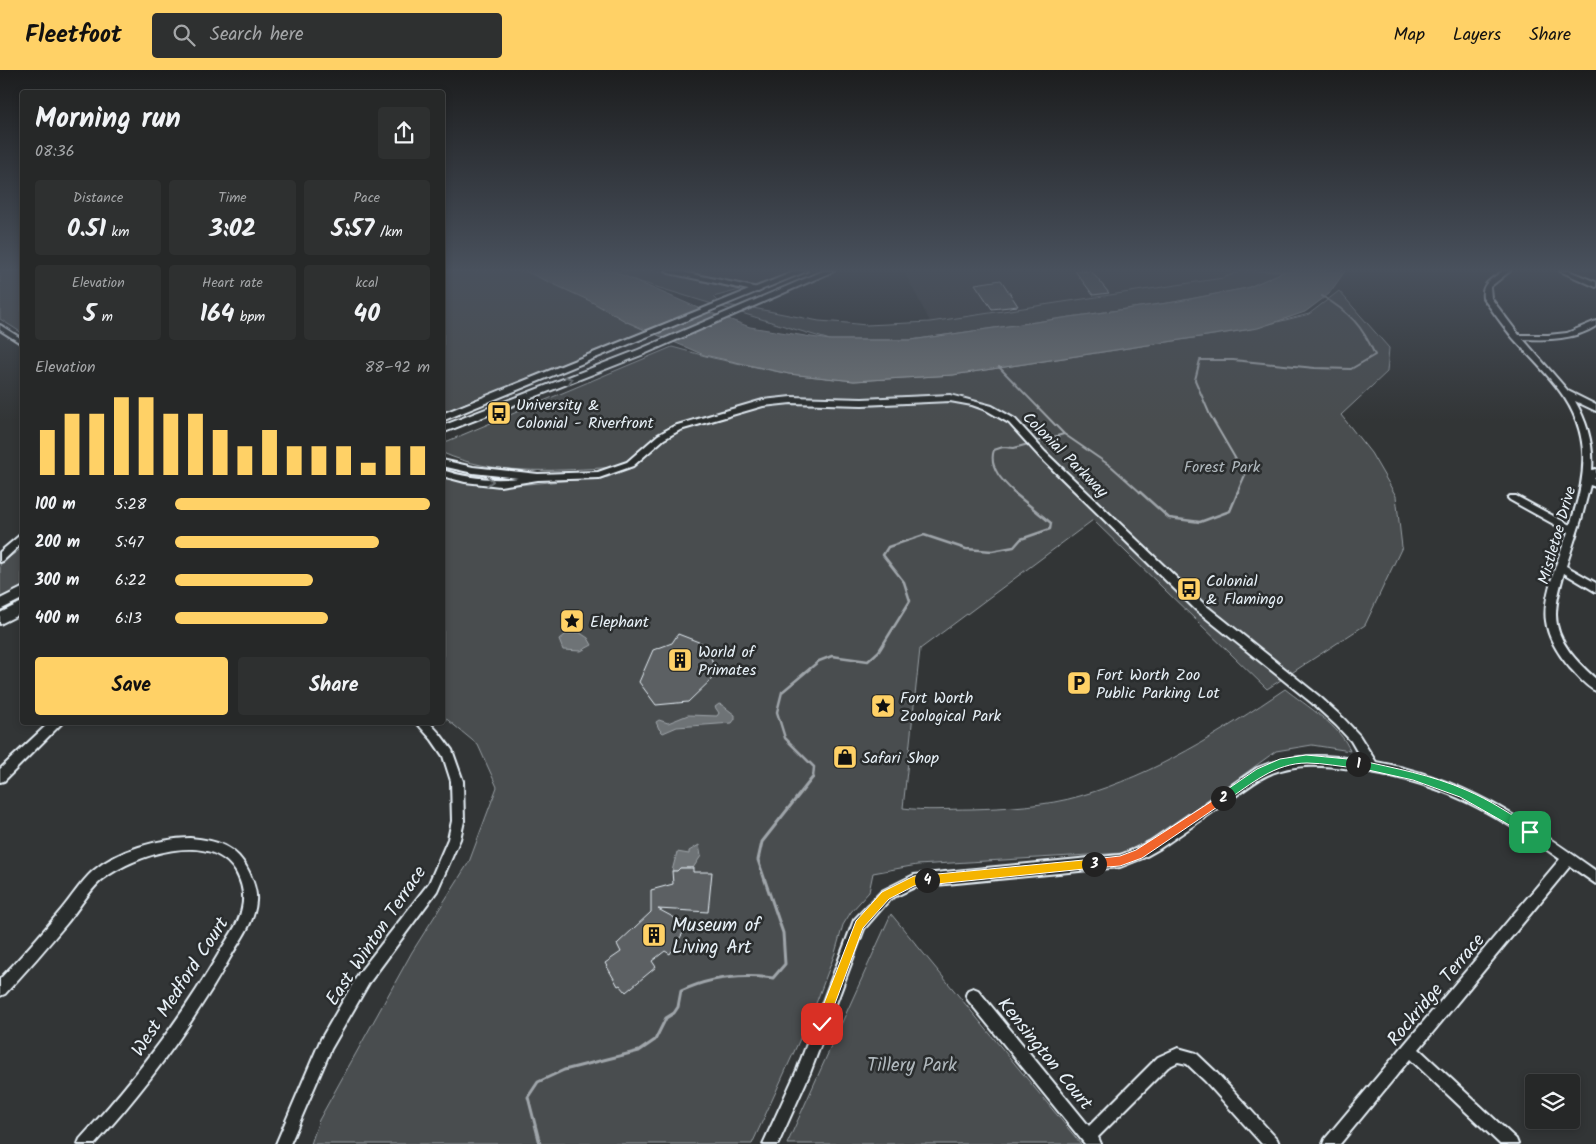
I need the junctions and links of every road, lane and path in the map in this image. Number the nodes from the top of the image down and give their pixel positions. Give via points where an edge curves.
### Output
1 (684, 321) edge
2 (714, 321) edge
3 (1504, 321) edge
4 (1596, 324) edge
5 (0, 327) edge
6 (1516, 337) junction
7 (20, 341) edge
8 (1567, 393) junction
9 (473, 406) junction
10 (1596, 408) edge
11 (445, 412) edge
12 (445, 417) edge
13 (445, 429) edge
14 (445, 464) edge
15 (1596, 472) edge
16 (445, 474) edge
17 (538, 477) junction
18 (1592, 482) edge
19 (1513, 498) dead end
20 (1572, 530) junction
21 (20, 540) edge
22 (0, 558) edge
23 (1561, 567) junction
24 (1596, 588) edge
25 (20, 594) edge
26 (0, 605) edge
27 (20, 609) edge
28 (0, 619) edge
29 (1596, 686) edge
30 (55, 725) edge
31 (424, 725) edge
32 (1372, 766) junction
33 (0, 777) edge
34 (1568, 859) junction
35 (1596, 878) edge
36 (0, 989) edge
37 (973, 995) dead end
38 (1410, 1049) junction
39 (1091, 1140) edge
40 (85, 1144) edge
41 (283, 1144) edge
42 (770, 1144) edge
43 (1272, 1144) edge
44 (1330, 1144) edge
45 (1511, 1144) edge

1 - 9 main road
13 -> 2 main road
3 - 6 street, Mistletoe Drive
4 - 6 street via 1586,331 1563,338
5 - 7 street
6 - 8 street, Mistletoe Drive
8 - 10 street
8 - 18 street, Mistletoe Drive via 1582,424
9 - 11 main road
9 - 12 main road
14 - 17 street, Colonial Parkway
15 - 18 street
16 -> 17 street, Colonial Parkway via 488,482
17 - 32 street, Colonial Parkway via 609,473 630,464 661,437 677,428 762,403 792,400 962,400 988,408 1006,418 1200,607 1340,722 1355,738
18 - 20 street, Mistletoe Drive
19 - 20 street
20 - 23 street, Mistletoe Drive
21 - 22 street
23 - 24 street
23 - 29 street, Mistletoe Drive via 1551,607 1551,622 1564,653
25 - 26 main road
27 - 28 main road
30 - 33 street
31 - 41 street, East Winton Terrace via 448,754 456,781 458,821 454,839 433,887 364,978 326,1044
32 - 34 street via 1463,793
32 - 42 street via 1306,759 1280,764 1261,772 1155,845 1120,861 914,881 886,895 859,925 803,1073
34 - 35 street
34 - 38 street, Rockridge Terrace
36 - 40 street, West Medford Court via 98,876 108,869 142,852 172,845 210,846 223,850 236,860 250,900 246,917 184,1021 136,1085
37 - 39 street, Kensington Court
38 - 44 street, Rockridge Terrace
38 - 45 street
39 - 43 street via 1163,1062 1175,1055 1191,1058

